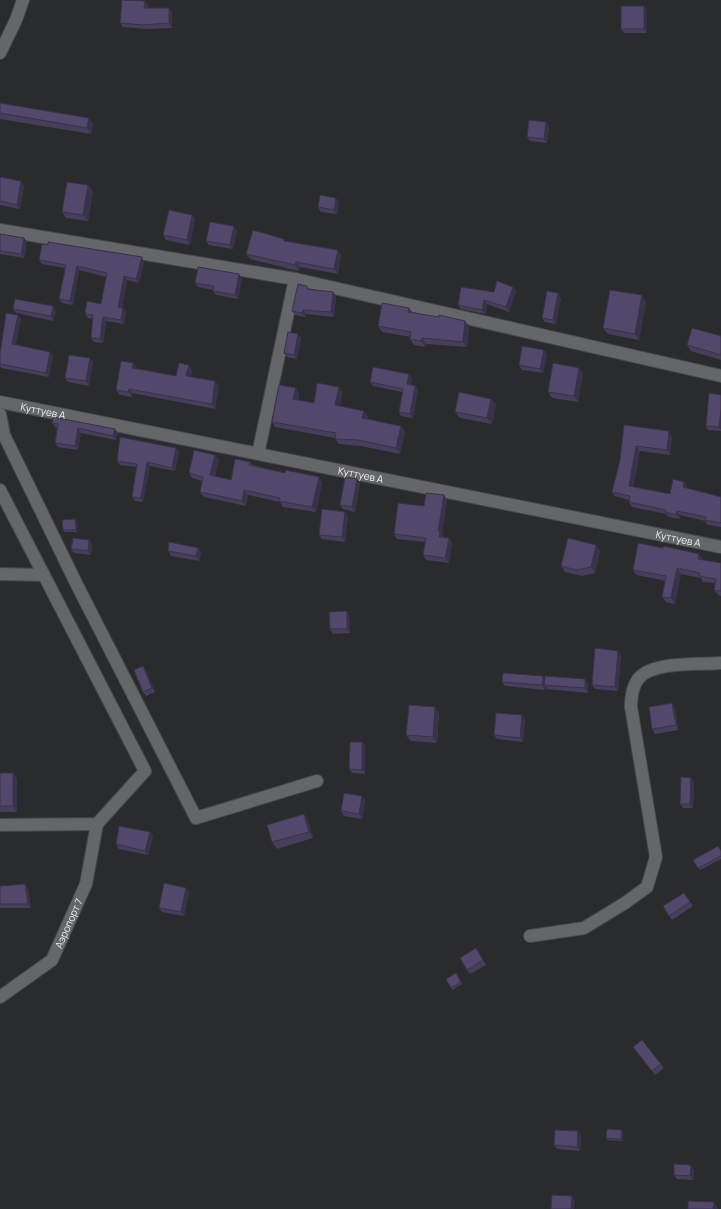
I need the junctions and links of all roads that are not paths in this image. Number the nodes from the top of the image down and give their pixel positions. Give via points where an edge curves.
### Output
1 (23, 0) edge
2 (0, 53) edge
3 (0, 230) edge
4 (295, 279) junction
5 (721, 376) edge
6 (0, 402) edge
7 (0, 414) edge
8 (258, 454) junction
9 (0, 490) edge
10 (721, 547) edge
11 (0, 574) edge
12 (44, 575) junction
13 (721, 663) edge
14 (317, 781) dead end
15 (97, 824) junction
16 (0, 826) edge
17 (530, 936) dead end
18 (0, 997) edge

1 - 2 street
3 - 4 street
4 - 5 street
4 - 8 street
6 - 8 street, Куттуев А
7 - 14 street via 4,434 77,586 196,818
8 - 10 street, Куттуев А
9 - 12 street
11 - 12 street
12 - 15 street via 145,771
13 - 17 street via 656,667 639,677 631,693 631,708 656,857 647,887 584,928
15 - 16 street
15 - 18 street, Аэропорт 7 via 86,884 52,960

